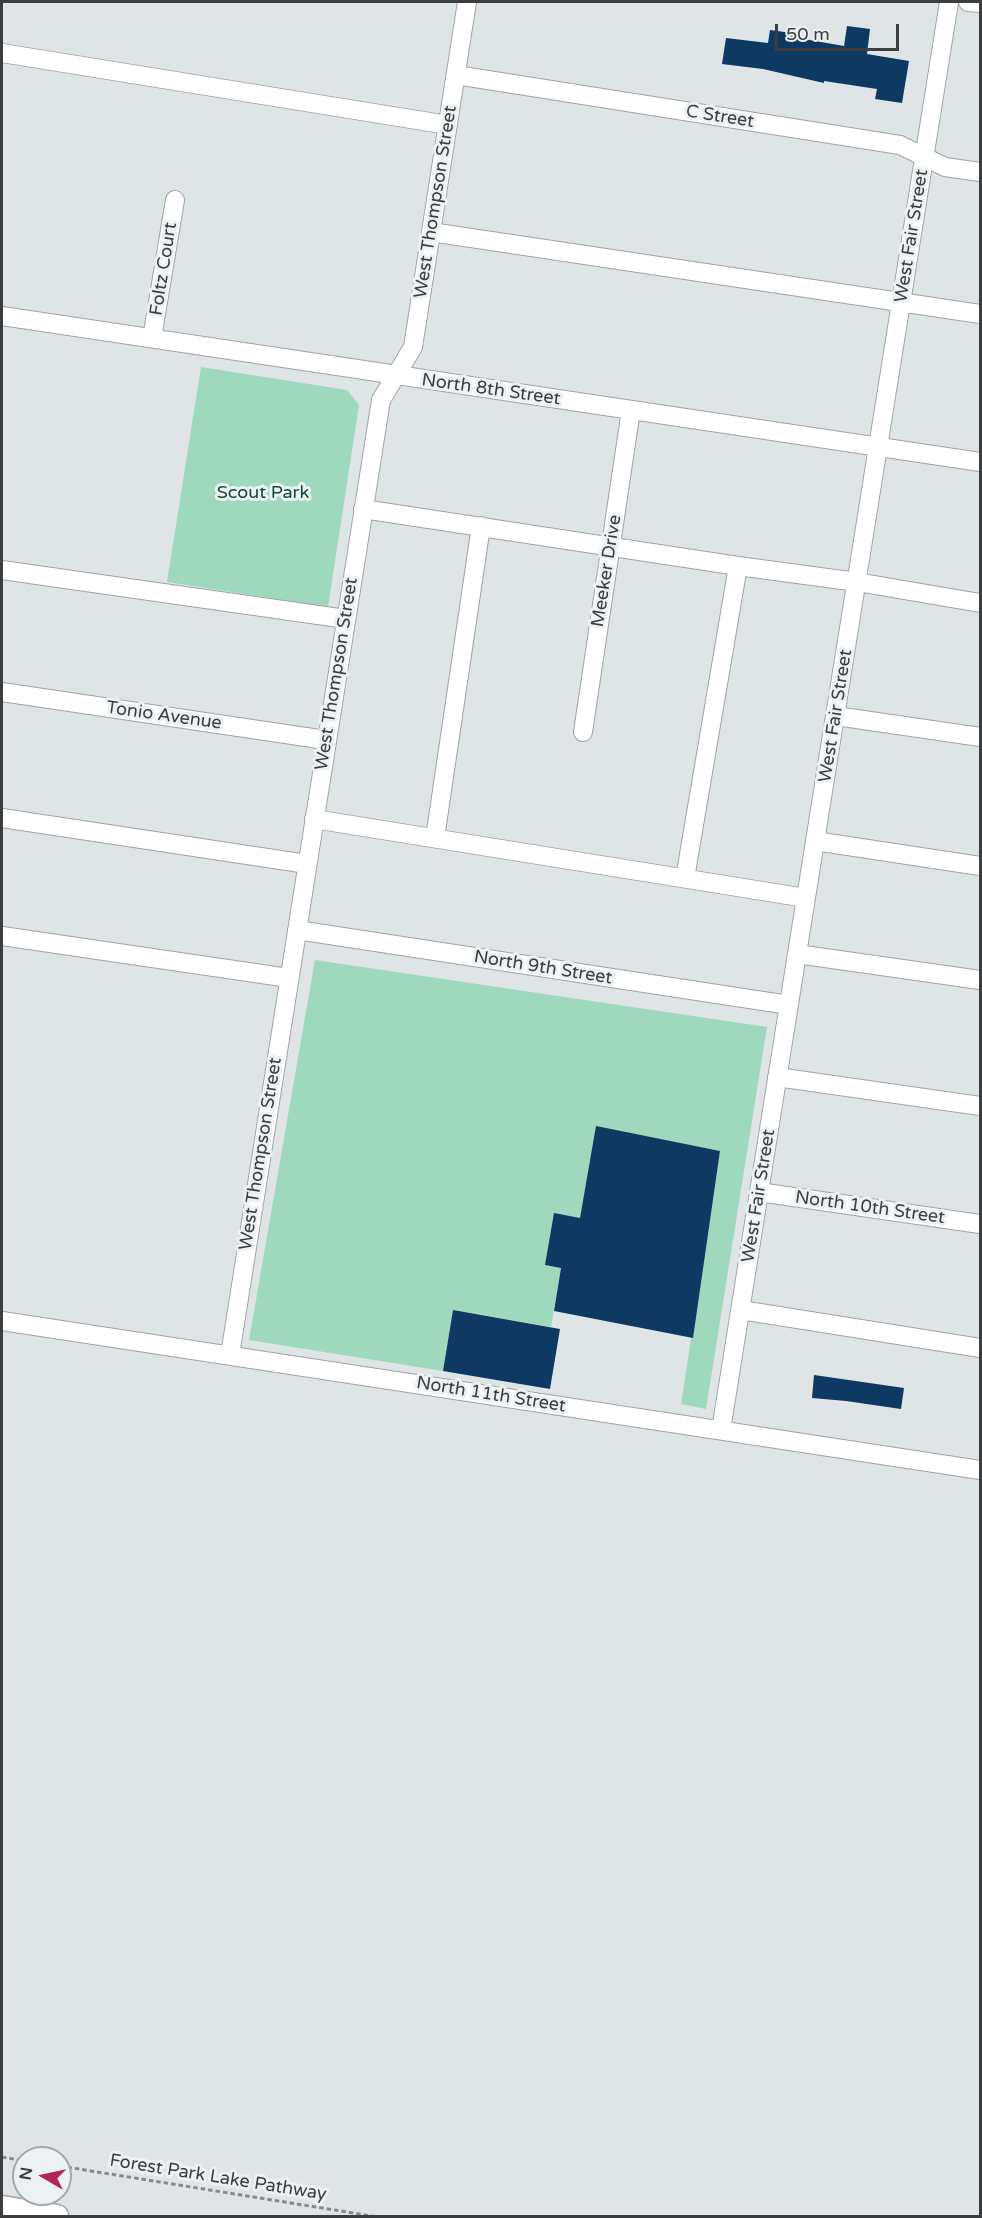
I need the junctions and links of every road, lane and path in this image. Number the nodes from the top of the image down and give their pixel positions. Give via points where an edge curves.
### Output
1 (464, 2) edge
2 (949, 2) edge
3 (968, 2) edge
4 (981, 3) edge
5 (2, 53) edge
6 (456, 75) junction
7 (448, 125) junction
8 (924, 158) junction
9 (981, 172) edge
10 (175, 200) dead end
11 (431, 232) junction
12 (901, 302) junction
13 (981, 314) edge
14 (2, 316) edge
15 (152, 338) junction
16 (396, 376) junction
17 (631, 411) junction
18 (878, 446) junction
19 (981, 462) edge
20 (363, 509) junction
21 (481, 526) junction
22 (611, 546) junction
23 (738, 566) junction
24 (2, 570) edge
25 (857, 582) junction
26 (981, 603) edge
27 (345, 619) junction
28 (2, 692) edge
29 (836, 716) junction
30 (583, 732) dead end
31 (981, 737) edge
32 (326, 740) junction
33 (2, 818) edge
34 (314, 819) junction
35 (435, 838) junction
36 (816, 841) junction
37 (307, 864) junction
38 (981, 866) edge
39 (685, 878) junction
40 (806, 898) junction
41 (297, 930) junction
42 (2, 936) edge
43 (797, 954) junction
44 (289, 978) junction
45 (981, 980) edge
46 (789, 1005) junction
47 (777, 1077) junction
48 (981, 1106) edge
49 (759, 1192) junction
50 (981, 1224) edge
51 (741, 1310) junction
52 (2, 1321) edge
53 (981, 1348) edge
54 (230, 1355) junction
55 (721, 1430) junction
56 (981, 1470) edge
57 (72, 2168) edge
58 (2, 2207) edge
59 (57, 2217) edge
60 (372, 2217) edge

1 - 6 street, West Thompson Street
2 - 8 street, West Fair Street
3 - 4 street
5 - 7 street
6 - 7 street, West Thompson Street
6 - 8 street, C Street via 900,145
7 - 11 street, West Thompson Street
8 - 9 street, C Street via 945,167
8 - 12 street, West Fair Street
10 - 15 street, Foltz Court
11 - 12 street
11 - 16 street, West Thompson Street via 413,347
12 - 13 street
12 - 18 street, West Fair Street
14 - 15 street, North 8th Street
15 - 16 street, North 8th Street
16 - 17 street, North 8th Street
16 - 20 street, West Thompson Street via 381,400
17 - 18 street, North 8th Street
17 - 22 street, Meeker Drive
18 - 19 street, North 8th Street
18 - 25 street, West Fair Street
20 - 21 street
20 - 27 street, West Thompson Street
21 - 22 street
21 - 35 street
22 - 23 street
22 - 30 street, Meeker Drive
23 - 25 street
23 - 39 street
24 - 27 street
25 - 26 street
25 - 29 street, West Fair Street
27 - 32 street, West Thompson Street
28 - 32 street, Tonio Avenue
29 - 31 street
29 - 36 street, West Fair Street
32 - 34 street, West Thompson Street
33 - 37 street
34 - 35 street
34 - 37 street, West Thompson Street
35 - 39 street
36 - 38 street
36 - 40 street, West Fair Street
37 - 41 street, West Thompson Street
39 - 40 street
40 - 43 street, West Fair Street
41 - 44 street, West Thompson Street
41 - 46 street, North 9th Street
42 - 44 street
43 - 45 street
43 - 46 street, West Fair Street
44 - 54 street, West Thompson Street
46 - 47 street, West Fair Street
47 - 48 street
47 - 49 street, West Fair Street
49 - 50 street, North 10th Street
49 - 51 street, West Fair Street
51 - 53 street
51 - 55 street, West Fair Street
52 - 54 street, North 11th Street
54 - 55 street, North 11th Street
55 - 56 street, North 11th Street
57 - 60 path, Forest Park Lake Pathway
58 - 59 main road

